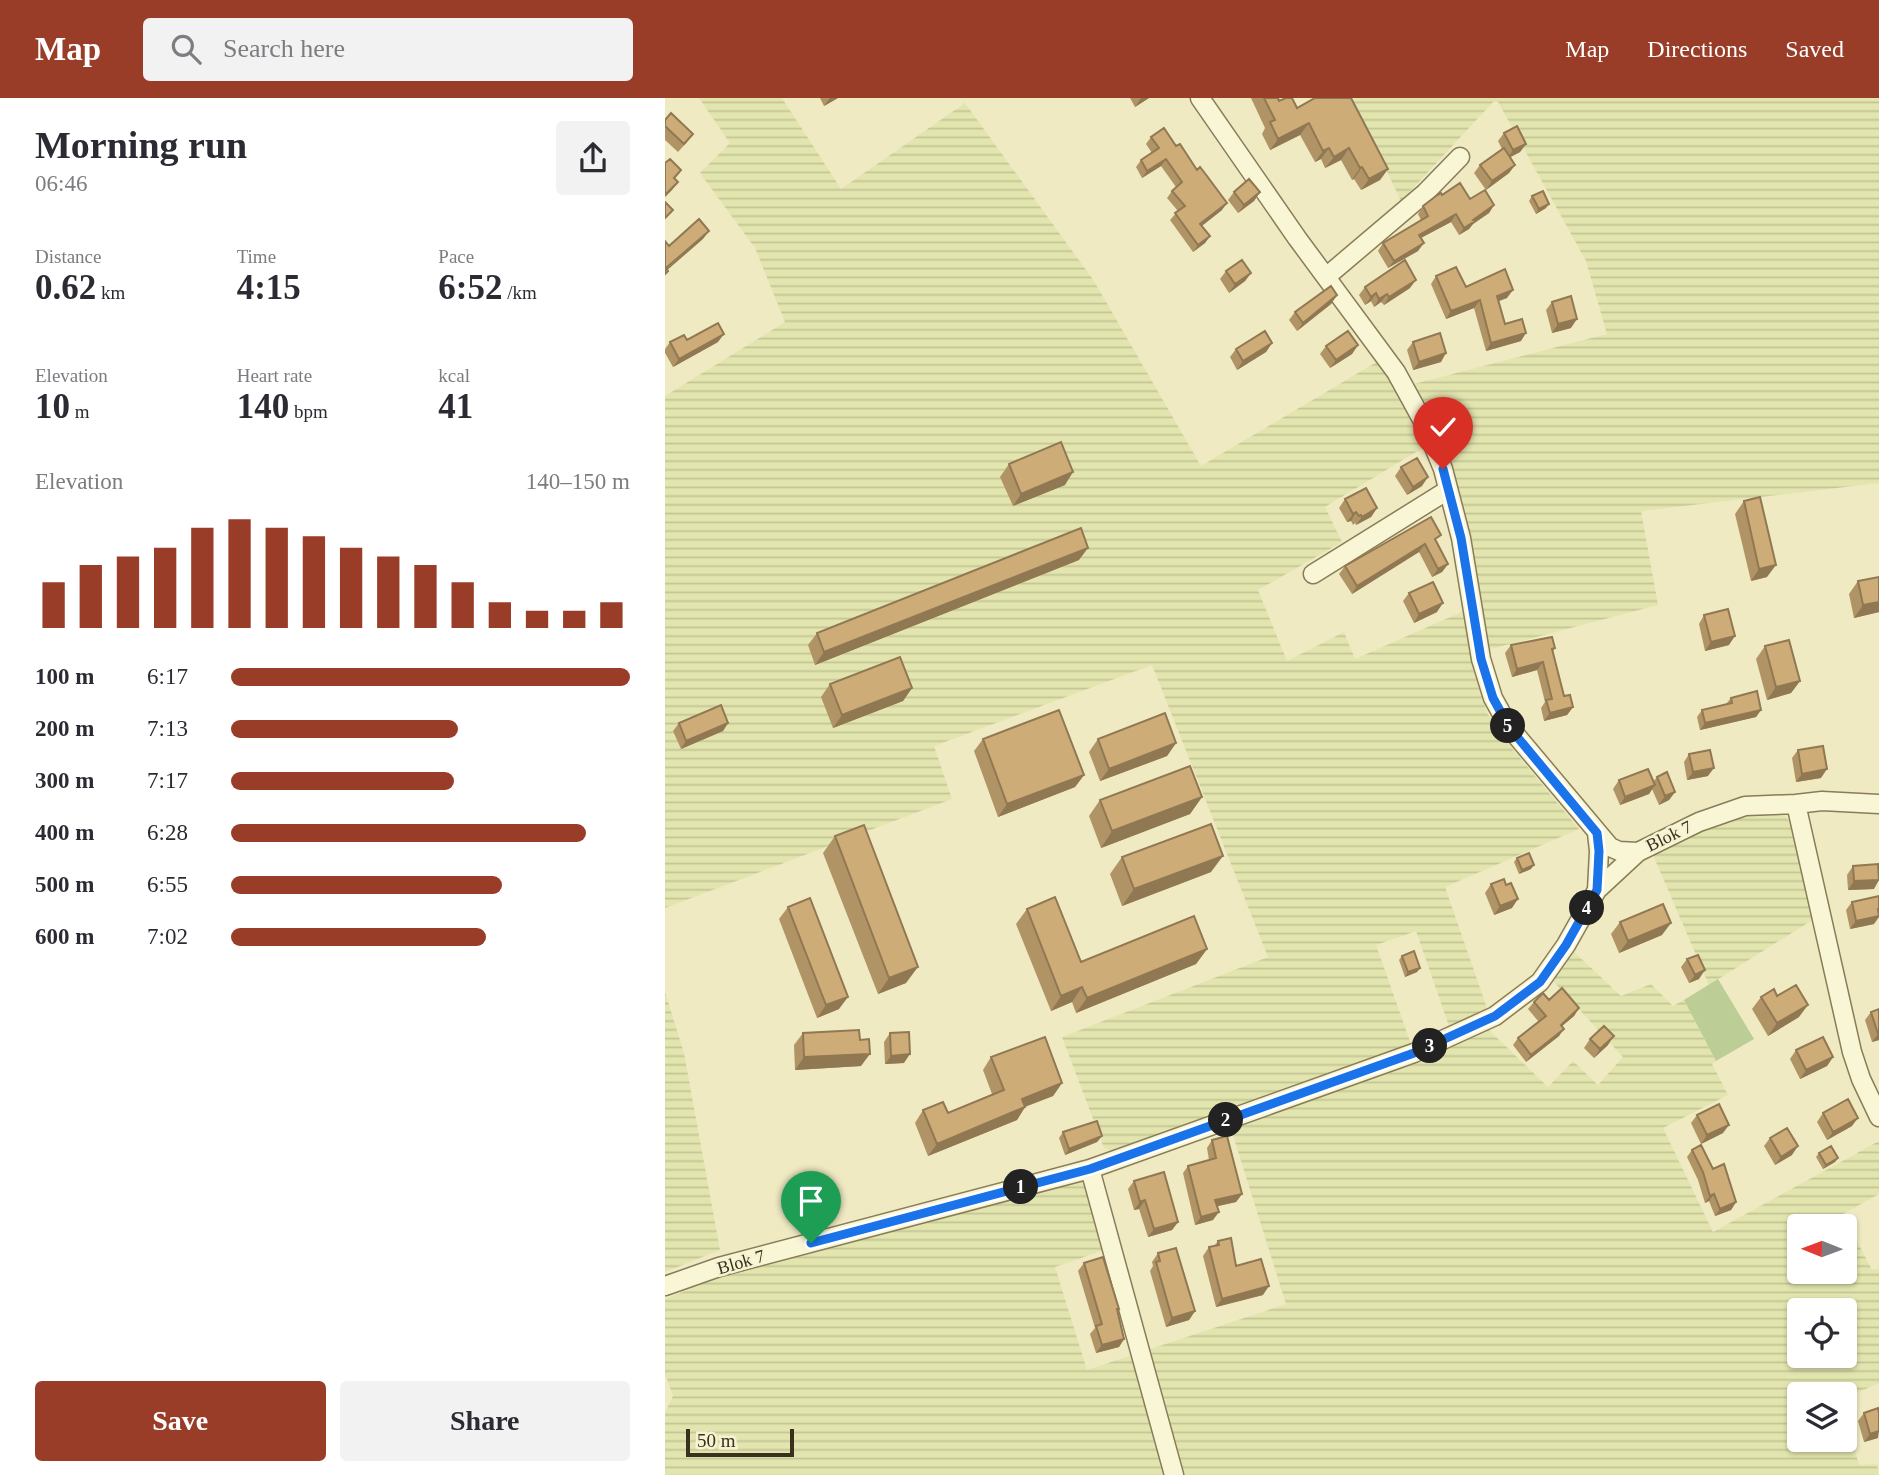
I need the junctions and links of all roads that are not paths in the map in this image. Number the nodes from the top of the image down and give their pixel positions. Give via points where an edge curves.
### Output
1 (1200, 98) edge
2 (1460, 157) dead end
3 (1326, 276) junction
4 (1448, 490) junction
5 (1313, 574) dead end
6 (1797, 804) junction
7 (1879, 804) edge
8 (1597, 833) junction
9 (1638, 852) junction
10 (1597, 890) junction
11 (1879, 1117) edge
12 (1090, 1169) junction
13 (665, 1286) edge
14 (1174, 1475) edge

1 - 3 street
2 - 3 street via 1425,193
3 - 4 street via 1396,372 1425,425
4 - 5 street
4 - 8 street via 1493,698 1509,727
6 - 7 street, Blok 7
6 - 9 street, Blok 7 via 1745,806
6 - 11 street via 1852,1052
8 - 9 street via 1610,847
8 - 10 street
9 - 10 street, Blok 7
10 - 12 street, Blok 7 via 1540,982 1495,1016 1414,1053
12 - 13 street, Blok 7 via 719,1267
12 - 14 street

